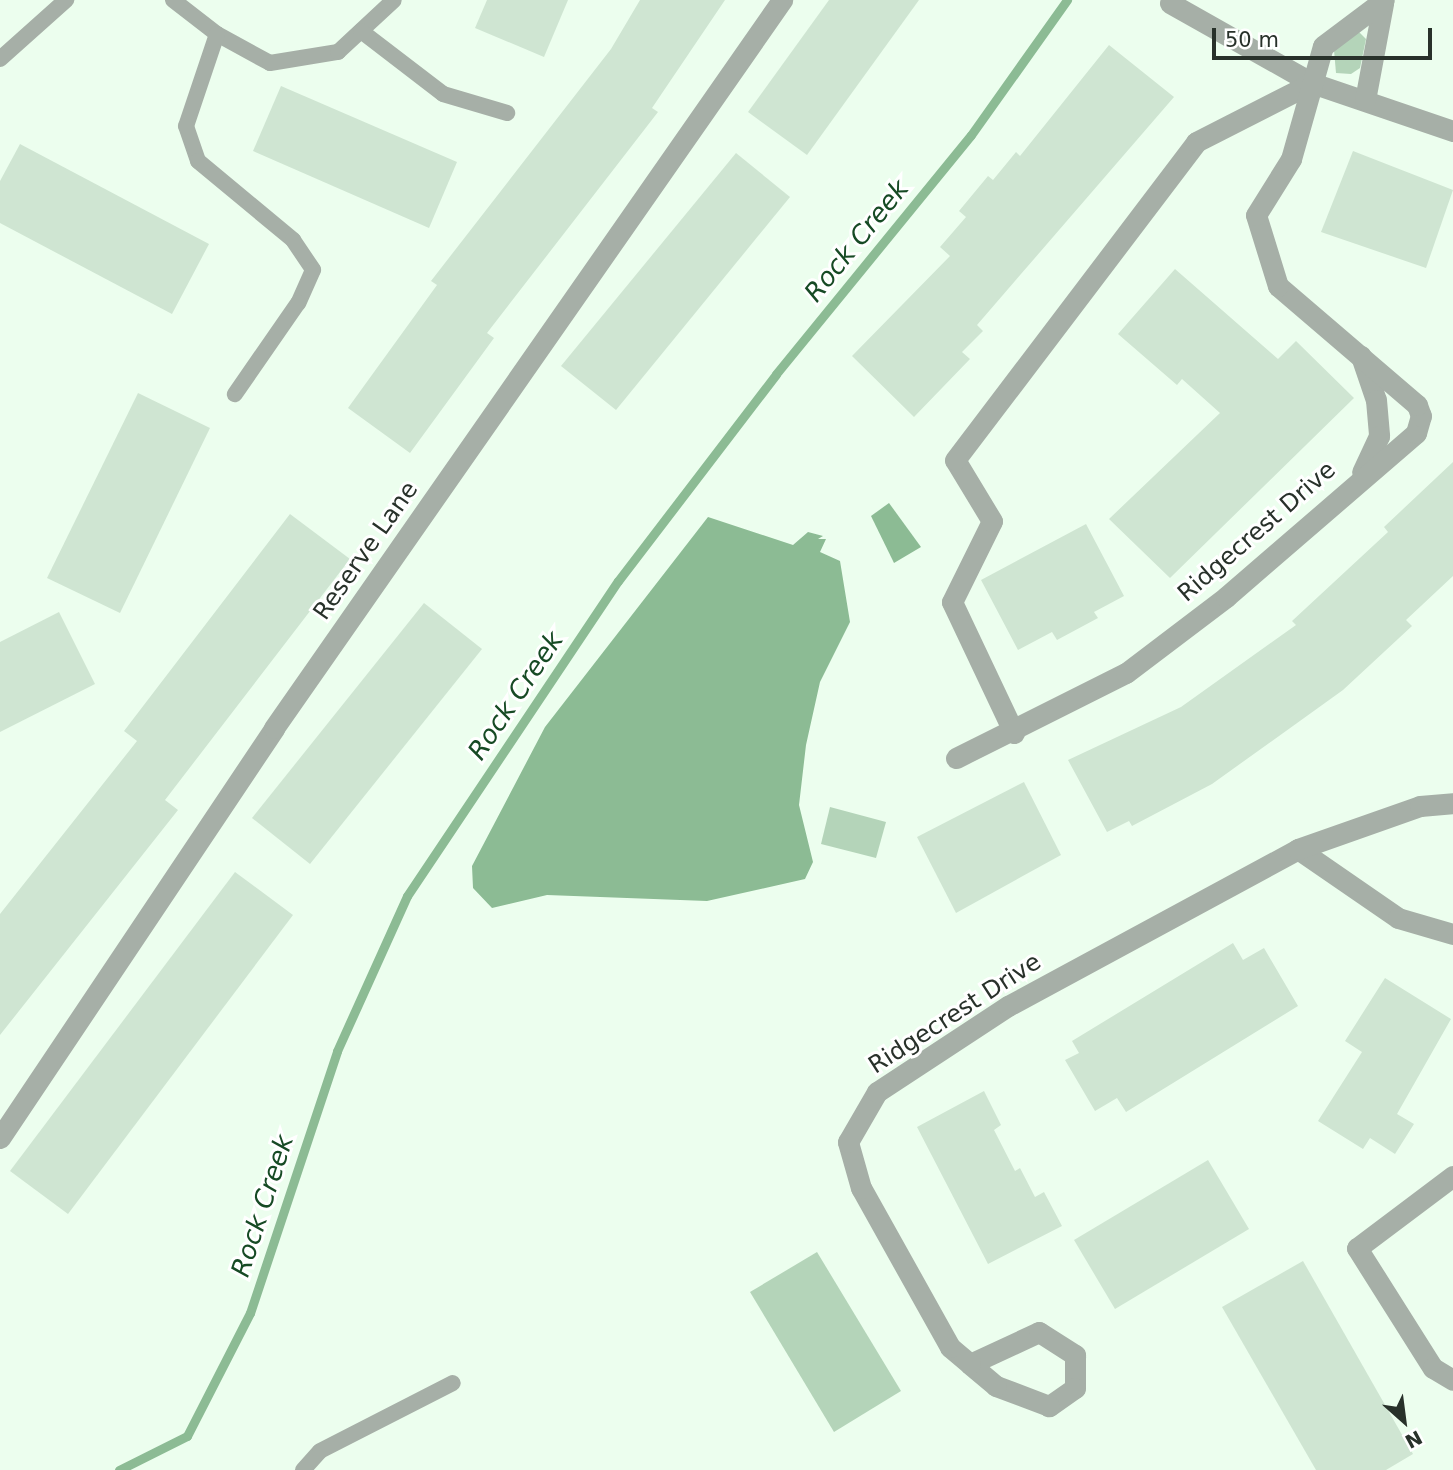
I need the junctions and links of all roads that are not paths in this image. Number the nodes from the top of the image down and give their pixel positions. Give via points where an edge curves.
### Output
1 (66, 0) edge
2 (173, 0) edge
3 (394, 0) edge
4 (782, 0) edge
5 (1384, 2) edge
6 (1170, 3) dead end
7 (361, 31) junction
8 (217, 34) junction
9 (0, 59) edge
10 (1312, 83) junction
11 (1365, 100) junction
12 (507, 113) dead end
13 (1453, 131) edge
14 (1359, 352) junction
15 (235, 394) dead end
16 (1358, 480) junction
17 (1014, 733) junction
18 (956, 758) dead end
19 (1453, 803) edge
20 (1298, 849) junction
21 (1453, 934) edge
22 (0, 1138) edge
23 (1453, 1176) edge
24 (970, 1364) junction
25 (1453, 1380) edge
26 (453, 1383) dead end
27 (303, 1470) edge

1 - 9 lane
2 - 8 lane
3 - 7 lane
4 - 22 street, Reserve Lane via 274,728
5 - 10 street via 1323,46
5 - 11 street
6 - 10 street
7 - 8 lane via 338,52 270,63
7 - 12 lane via 443,94
8 - 15 lane via 186,126 198,161 293,240 313,270 298,303
10 - 11 street
10 - 14 street via 1291,159 1256,215 1278,286
10 - 17 street via 1196,142 955,460 992,521 952,602
11 - 13 street
14 - 16 street, Ridgecrest Drive via 1376,400 1379,436
14 - 16 street via 1421,415 1416,432
16 - 17 street, Ridgecrest Drive via 1226,597 1126,673
17 - 18 street, Ridgecrest Drive
19 - 20 street, Ridgecrest Drive via 1420,806
20 - 21 street via 1398,918
20 - 24 street, Ridgecrest Drive via 1007,1006 877,1092 848,1142 861,1188 950,1347
23 - 25 street via 1357,1248 1433,1368
24 - 24 street, Ridgecrest Drive via 996,1386 1049,1406 1075,1388 1075,1355 1039,1332
26 - 27 lane via 320,1451

